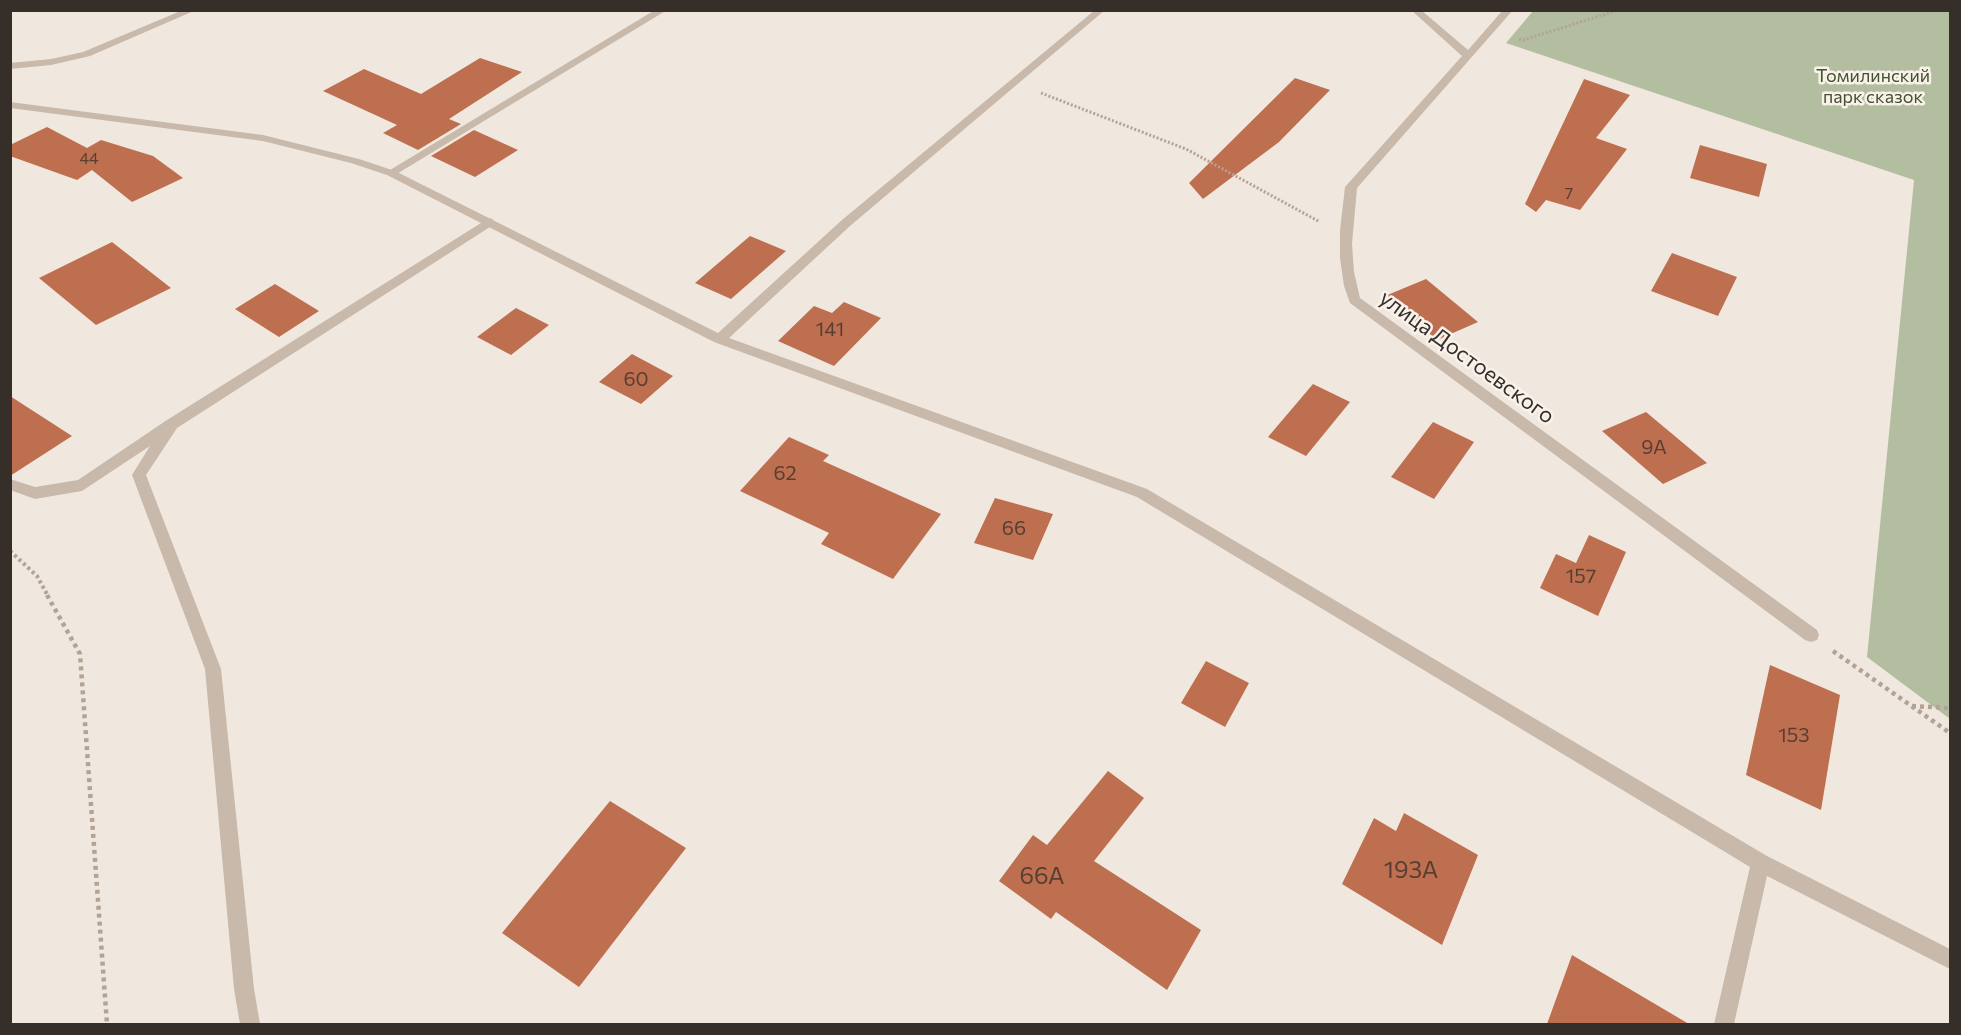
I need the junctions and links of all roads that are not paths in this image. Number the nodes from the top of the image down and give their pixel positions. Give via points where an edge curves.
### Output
1 (192, 10) edge
2 (663, 10) edge
3 (1101, 10) edge
4 (1414, 10) edge
5 (1509, 10) edge
6 (1468, 56) junction
7 (10, 66) edge
8 (10, 105) edge
9 (391, 173) junction
10 (489, 222) junction
11 (719, 339) junction
12 (172, 424) junction
13 (10, 484) edge
14 (1810, 635) road end
15 (1760, 863) junction
16 (1950, 959) edge
17 (250, 1024) edge
18 (1724, 1024) edge

1 - 7 street via 86,54
2 - 9 street
3 - 11 street via 846,223
4 - 6 street
5 - 6 street, улица Достоевского
6 - 14 street, улица Достоевского via 1351,187 1346,276 1354,300
8 - 9 street via 264,138
9 - 10 street
10 - 11 street
10 - 12 street
11 - 15 street via 1142,493
12 - 13 street via 82,485 35,493
12 - 17 street via 139,475 213,669
15 - 16 street
15 - 18 street

